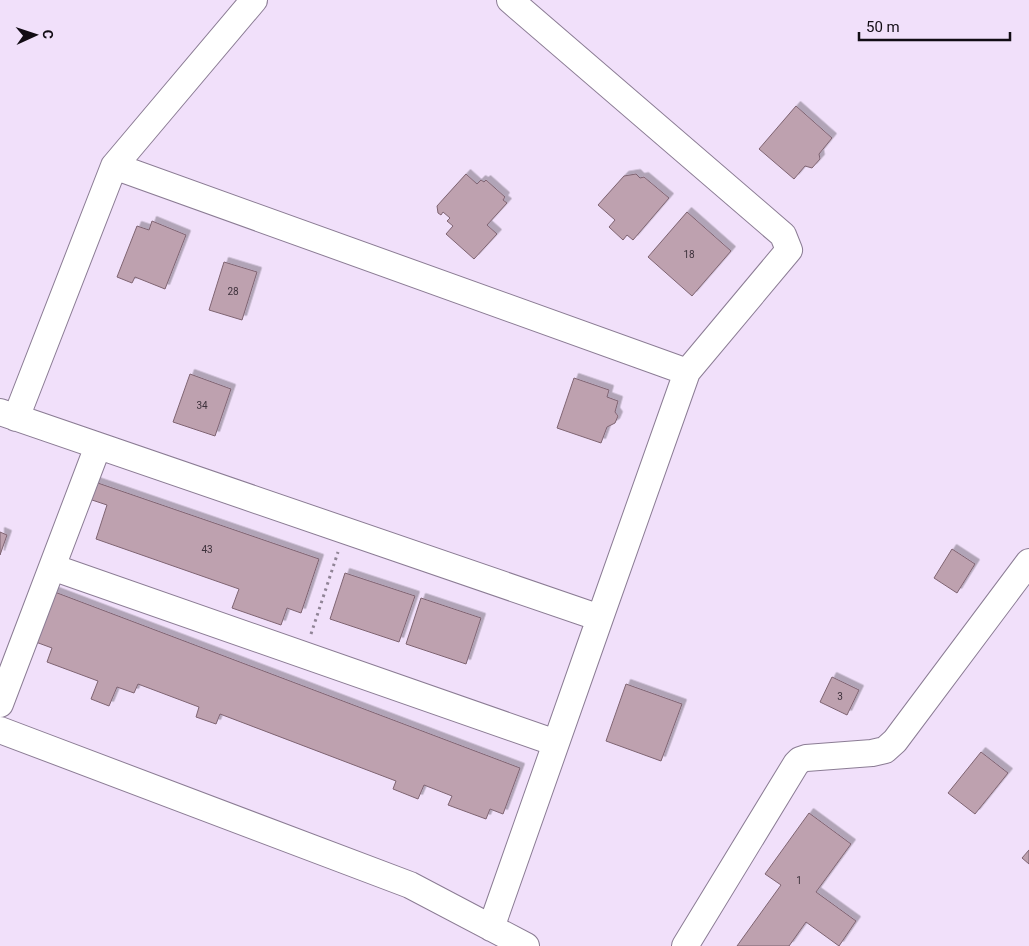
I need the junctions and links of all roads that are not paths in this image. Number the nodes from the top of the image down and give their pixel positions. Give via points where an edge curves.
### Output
1 (254, 0) edge
2 (510, 0) edge
3 (114, 166) junction
4 (687, 372) junction
5 (8, 415) edge
6 (98, 446) junction
7 (1029, 562) edge
8 (52, 567) junction
9 (600, 618) junction
10 (7, 664) edge
11 (0, 704) edge
12 (0, 730) edge
13 (556, 743) junction
14 (491, 928) junction
15 (526, 946) edge
16 (685, 946) edge

1 - 3 street
2 - 4 street via 783,235 789,250
3 - 4 street
3 - 5 street
4 - 9 street
5 - 6 street
6 - 8 street
6 - 9 street
7 - 16 street via 895,741 884,750 872,753 806,758 796,764
8 - 10 street
8 - 13 street
9 - 13 street
10 - 11 street
12 - 14 street via 410,885
13 - 14 street
14 - 15 street

